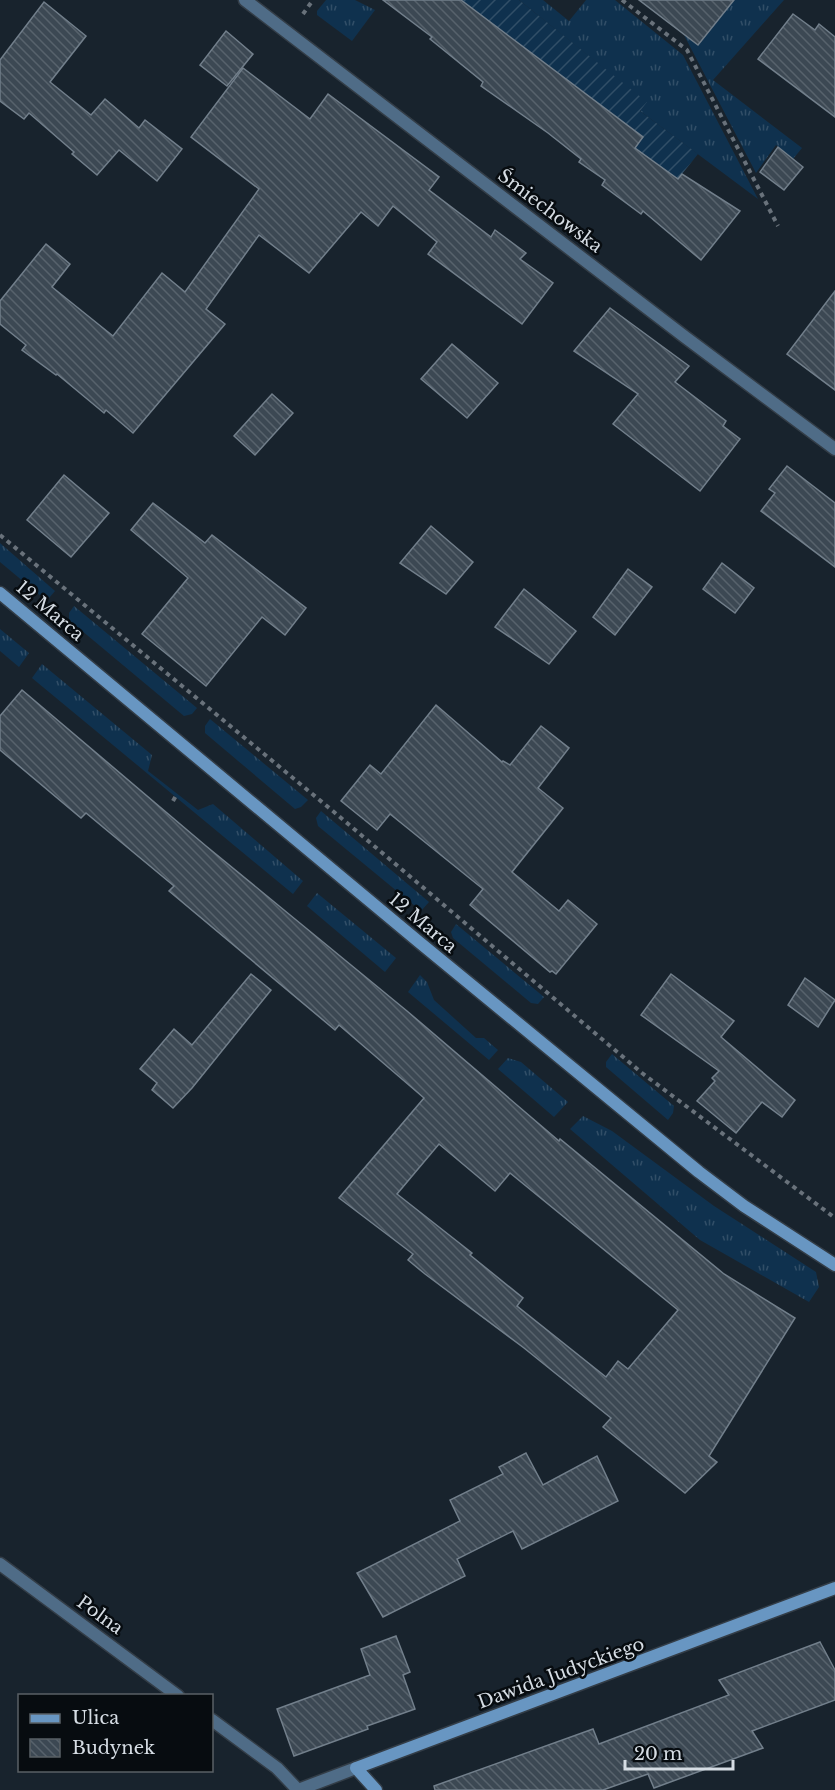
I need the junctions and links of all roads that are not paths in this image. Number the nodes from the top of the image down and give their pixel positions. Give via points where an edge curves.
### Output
1 (245, 0) edge
2 (835, 449) edge
3 (0, 593) edge
4 (835, 1265) edge
5 (0, 1564) edge
6 (835, 1588) edge
7 (177, 1694) edge
8 (213, 1721) edge
9 (356, 1768) junction
10 (298, 1790) edge
11 (376, 1790) edge

1 - 2 street, Śmiechowska
3 - 4 street, 12 Marca via 699,1172
5 - 7 street, Polna
6 - 9 street, Dawida Judyckiego
8 - 10 street via 277,1768
9 - 10 street, Dawida Judyckiego
9 - 11 street

